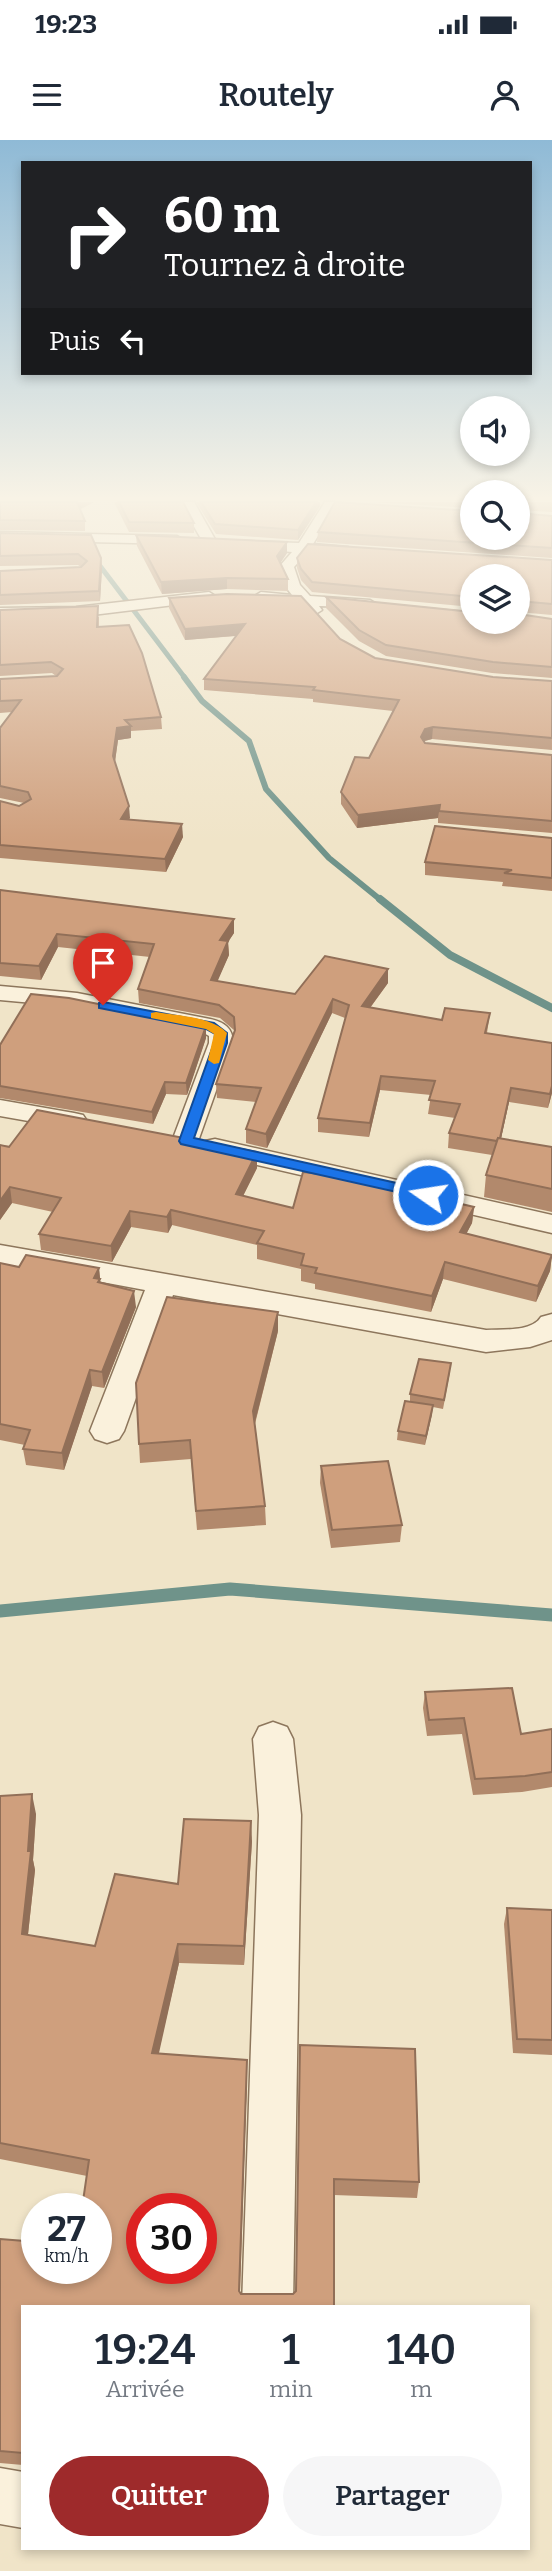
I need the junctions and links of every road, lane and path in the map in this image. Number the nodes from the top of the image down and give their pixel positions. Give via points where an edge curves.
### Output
1 (318, 615) edge
2 (326, 626) edge
3 (0, 993) edge
4 (0, 1108) edge
5 (93, 1124) edge
6 (552, 1224) edge
7 (0, 1254) edge
8 (162, 1283) junction
9 (552, 1324) edge
10 (107, 1431) dead end
11 (273, 1740) dead end
12 (267, 2305) edge
13 (0, 2496) edge
14 (21, 2500) edge

1 - 2 street
3 - 6 street via 77,1000 210,1026 221,1033 173,1138
4 - 5 street
7 - 8 street
8 - 9 street via 485,1341 530,1337
8 - 10 street
11 - 12 street via 280,1815
13 - 14 street

